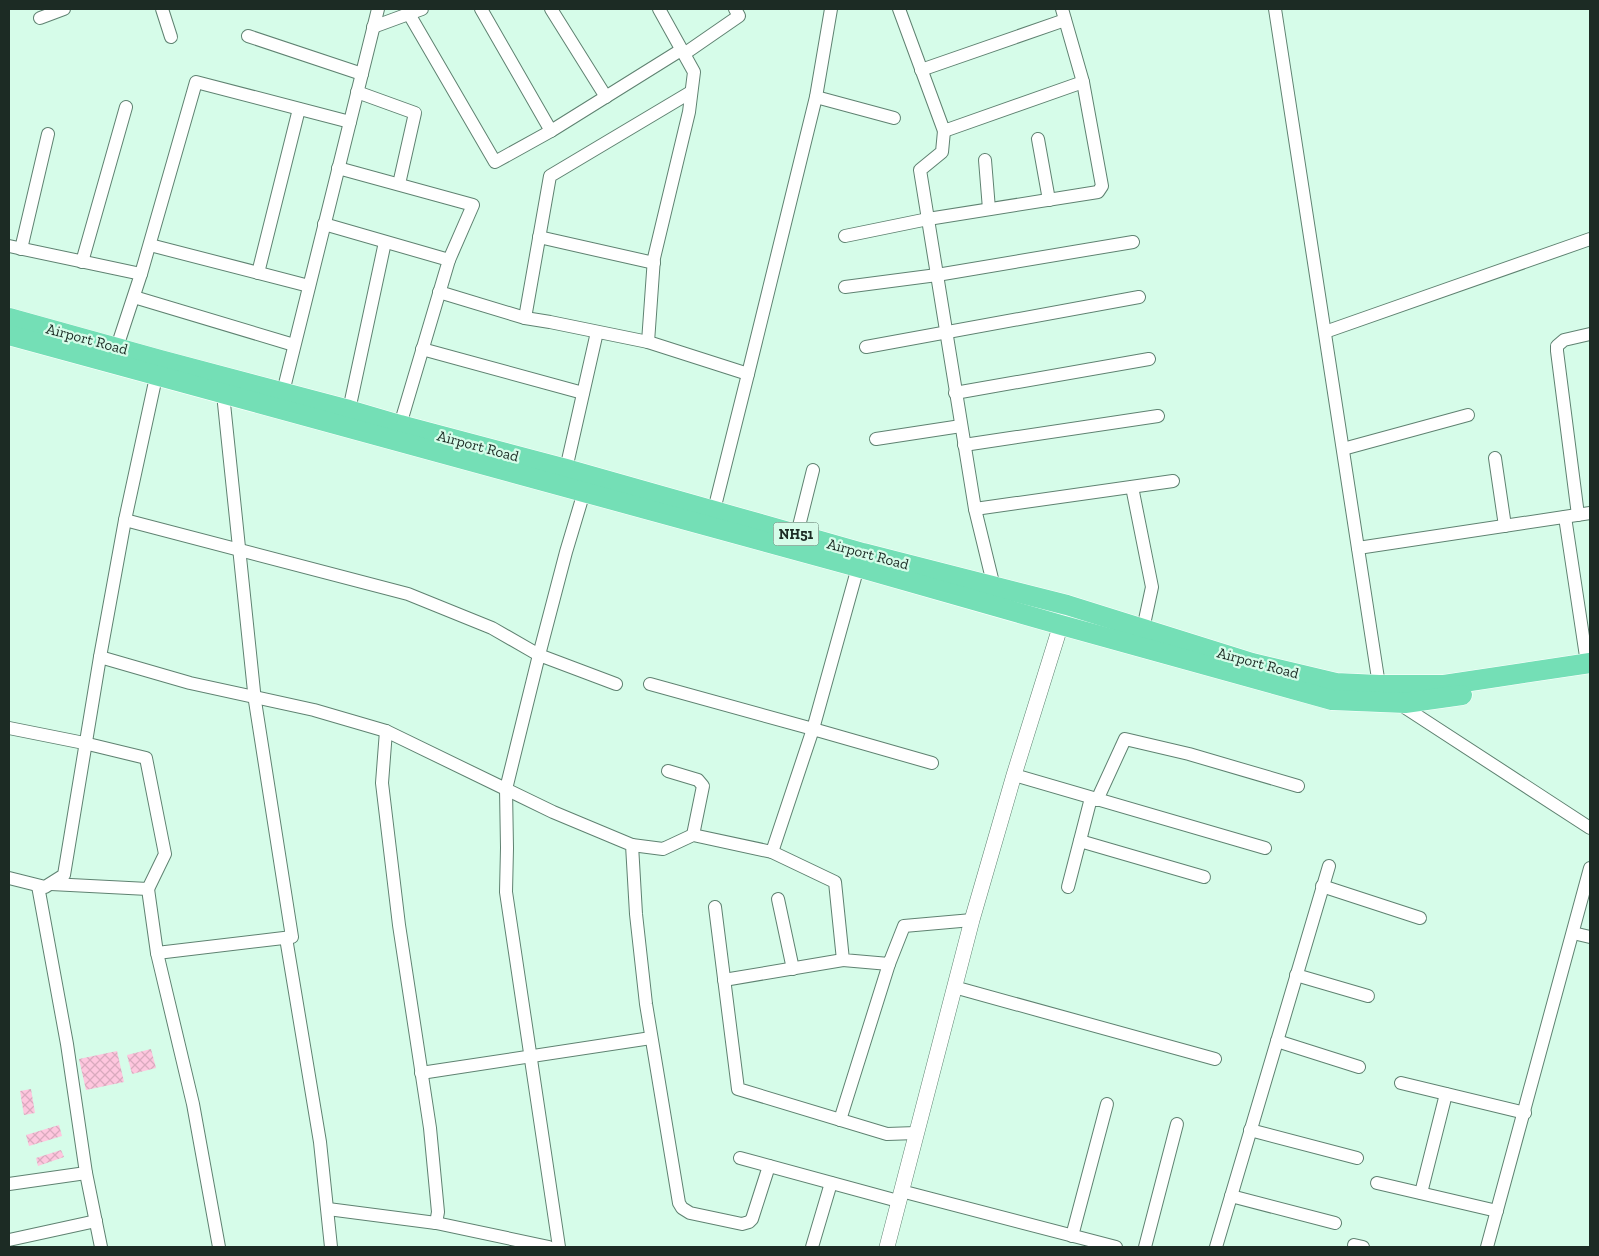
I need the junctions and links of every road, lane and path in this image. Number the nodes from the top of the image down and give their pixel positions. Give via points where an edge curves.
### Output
1 (64, 9) edge
2 (162, 9) edge
3 (378, 9) edge
4 (422, 9) edge
5 (481, 9) edge
6 (659, 9) edge
7 (831, 9) edge
8 (900, 9) edge
9 (1275, 9) edge
10 (553, 10) edge
11 (741, 11) edge
12 (409, 14) junction
13 (1064, 14) edge
14 (40, 18) dead end
15 (374, 27) junction
16 (248, 36) dead end
17 (172, 37) dead end
18 (682, 52) junction
19 (921, 70) junction
20 (362, 74) junction
21 (1083, 82) junction
22 (357, 92) junction
23 (691, 92) junction
24 (606, 97) junction
25 (816, 97) junction
26 (126, 107) dead end
27 (299, 109) junction
28 (894, 118) dead end
29 (350, 122) junction
30 (551, 131) junction
31 (944, 131) junction
32 (48, 134) dead end
33 (1038, 139) dead end
34 (985, 160) dead end
35 (338, 168) junction
36 (399, 184) junction
37 (1048, 200) junction
38 (989, 209) junction
39 (928, 219) junction
40 (324, 224) junction
41 (846, 236) dead end
42 (539, 237) junction
43 (1590, 239) edge
44 (385, 242) junction
45 (1133, 242) dead end
46 (150, 245) junction
47 (15, 248) edge
48 (449, 260) junction
49 (82, 262) junction
50 (654, 263) junction
51 (258, 273) junction
52 (142, 274) junction
53 (937, 275) junction
54 (309, 286) junction
55 (845, 288) dead end
56 (439, 292) junction
57 (134, 297) junction
58 (1139, 298) dead end
59 (9, 318) edge
60 (525, 318) junction
61 (597, 332) junction
62 (1325, 332) junction
63 (946, 333) junction
64 (1590, 334) edge
65 (9, 335) edge
66 (648, 342) junction
67 (294, 345) junction
68 (117, 347) junction
69 (866, 348) dead end
70 (422, 349) junction
71 (1149, 359) dead end
72 (748, 374) junction
73 (156, 377) junction
74 (283, 392) junction
75 (583, 393) junction
76 (956, 393) junction
77 (223, 394) junction
78 (349, 410) junction
79 (1468, 415) dead end
80 (1158, 416) dead end
81 (400, 425) junction
82 (961, 426) junction
83 (876, 439) dead end
84 (964, 445) junction
85 (1343, 449) junction
86 (1495, 458) dead end
87 (566, 469) junction
88 (813, 470) dead end
89 (1173, 481) dead end
90 (1132, 487) junction
91 (584, 492) junction
92 (975, 509) junction
93 (714, 510) junction
94 (1578, 515) edge
95 (125, 520) junction
96 (1505, 526) junction
97 (797, 534) junction
98 (1358, 548) junction
99 (239, 550) junction
100 (858, 567) junction
101 (994, 587) junction
102 (1068, 605) junction
103 (1061, 625) junction
104 (1143, 629) junction
105 (539, 654) junction
106 (100, 657) junction
107 (1589, 668) edge
108 (616, 684) dead end
109 (650, 684) dead end
110 (1379, 686) junction
111 (254, 697) junction
112 (1398, 703) junction
113 (9, 728) edge
114 (814, 729) junction
115 (386, 732) junction
116 (84, 742) junction
117 (932, 763) dead end
118 (668, 771) dead end
119 (1014, 775) junction
120 (1298, 786) dead end
121 (506, 790) junction
122 (1094, 799) junction
123 (1590, 828) edge
124 (693, 836) junction
125 (1080, 841) junction
126 (632, 845) junction
127 (1265, 848) dead end
128 (772, 852) junction
129 (1329, 866) dead end
130 (1590, 868) edge
131 (1204, 877) dead end
132 (9, 878) edge
133 (51, 884) junction
134 (38, 886) junction
135 (1322, 886) junction
136 (1068, 887) dead end
137 (148, 889) junction
138 (778, 899) dead end
139 (715, 907) dead end
140 (1420, 918) dead end
141 (972, 920) junction
142 (1573, 933) junction
143 (1590, 937) edge
144 (286, 938) junction
145 (157, 953) junction
146 (843, 960) junction
147 (889, 964) junction
148 (793, 968) junction
149 (1296, 975) junction
150 (724, 980) junction
151 (954, 987) junction
152 (1368, 996) dead end
153 (651, 1038) junction
154 (1277, 1041) junction
155 (532, 1057) junction
156 (1215, 1059) dead end
157 (1359, 1067) dead end
158 (421, 1073) junction
159 (1401, 1083) dead end
160 (1446, 1094) junction
161 (1107, 1104) dead end
162 (1524, 1113) junction
163 (840, 1120) junction
164 (1177, 1124) dead end
165 (1250, 1130) junction
166 (916, 1133) junction
167 (740, 1158) dead end
168 (1356, 1158) dead end
169 (769, 1166) junction
170 (86, 1173) junction
171 (831, 1183) junction
172 (1377, 1183) dead end
173 (9, 1184) edge
174 (1421, 1193) junction
175 (900, 1196) junction
176 (1231, 1196) junction
177 (328, 1209) junction
178 (1497, 1212) junction
179 (96, 1221) junction
180 (436, 1223) junction
181 (1335, 1223) dead end
182 (1072, 1236) junction
183 (9, 1240) edge
184 (101, 1247) edge
185 (219, 1247) edge
186 (331, 1247) edge
187 (549, 1247) edge
188 (559, 1247) edge
189 (812, 1247) edge
190 (886, 1247) edge
191 (1110, 1247) edge
192 (1144, 1247) edge
193 (1216, 1247) edge
194 (1487, 1247) edge

1 - 14 street
2 - 17 street
3 - 15 street
4 - 12 street
5 - 30 street
6 - 18 street
7 - 25 street
8 - 19 street
9 - 62 street
10 - 24 street
11 - 18 street
12 - 15 street
12 - 30 street via 495,162
13 - 19 street
13 - 21 street
15 - 20 street
16 - 20 street
18 - 23 street via 694,72
18 - 24 street
19 - 31 street
20 - 22 street
21 - 31 street
21 - 37 street via 1102,186 1091,194
22 - 29 street
22 - 36 street via 415,113
23 - 42 street via 550,176
23 - 50 street
24 - 30 street
25 - 28 street
25 - 72 street
26 - 49 street
27 - 29 street
27 - 46 street via 196,82
27 - 51 street
29 - 35 street
31 - 39 street via 942,152 920,170
32 - 47 street
33 - 37 street
34 - 38 street
35 - 36 street
35 - 40 street
36 - 48 street via 473,205
37 - 38 street
38 - 39 street
39 - 41 street
39 - 53 street
40 - 44 street
40 - 54 street
42 - 50 street
42 - 60 street
43 - 62 street
44 - 48 street
44 - 78 street
45 - 53 street
46 - 51 street
46 - 52 street
47 - 49 street
48 - 56 street
49 - 52 street
50 - 66 street
51 - 54 street
52 - 57 street
53 - 55 street
53 - 63 street
54 - 67 street
56 - 60 street
56 - 70 street
57 - 67 street
57 - 68 street
58 - 63 street
59 - 68 highway, Airport Road / NH51
60 - 61 street
61 - 66 street
61 - 75 street
62 - 85 street
63 - 69 street
63 - 76 street
64 - 94 street via 1564,340 1557,346
65 - 73 highway, Airport Road / NH51
66 - 72 street
67 - 74 street
68 - 74 highway, Airport Road / NH51
70 - 75 street
70 - 81 street
71 - 76 street
72 - 93 street
73 - 77 highway, Airport Road / NH51
73 - 95 street
74 - 78 highway, Airport Road / NH51
75 - 87 street
76 - 82 street
77 - 91 highway, Airport Road / NH51
77 - 99 street
78 - 81 highway, Airport Road / NH51
79 - 85 street
80 - 84 street
81 - 87 highway, Airport Road / NH51
82 - 83 street
82 - 84 street
84 - 92 street
85 - 98 street
86 - 96 street
87 - 93 highway, Airport Road / NH51
88 - 97 street
89 - 90 street
90 - 92 street
90 - 104 street via 1152,587
91 - 100 highway, Airport Road / NH51
91 - 105 street
92 - 101 street
93 - 97 highway, Airport Road / NH51
94 - 96 street
94 - 107 street
95 - 99 street
95 - 106 street
96 - 98 street
97 - 101 highway, Airport Road / NH51
98 - 110 street
99 - 105 street via 408,594 492,628
99 - 111 street
100 - 103 highway, Airport Road / NH51
100 - 114 street
101 - 102 highway, Airport Road / NH51
102 - 103 street
102 - 104 highway, Airport Road / NH51
103 - 112 highway, Airport Road / NH51 via 1332,700
103 - 119 street
104 - 110 highway, Airport Road / NH51 via 1280,670 1336,683
105 - 108 street
105 - 121 street
106 - 111 street via 190,684
106 - 116 street
107 - 110 highway, Airport Road / NH51 via 1444,685
107 - 112 highway, Airport Road / NH51
109 - 114 street
110 - 112 street
111 - 115 street via 314,710
111 - 144 street via 292,937
112 - 123 street
113 - 116 street
114 - 117 street
114 - 128 street
115 - 121 street
115 - 158 street via 382,784
116 - 133 street via 64,875
116 - 137 street via 146,758 165,854
118 - 124 street via 698,780 703,786
119 - 122 street
119 - 141 street
120 - 122 street via 1125,739
121 - 126 street
121 - 155 street via 506,892
122 - 125 street
122 - 127 street
124 - 126 street via 663,849
124 - 128 street
125 - 131 street
125 - 136 street
126 - 153 street via 636,914
128 - 146 street via 834,882
129 - 135 street
130 - 142 street
132 - 134 street
133 - 134 street
133 - 137 street
134 - 170 street via 67,1044
135 - 140 street
135 - 149 street
137 - 145 street
138 - 148 street
139 - 150 street
141 - 147 street via 904,926
141 - 151 street
142 - 143 street
142 - 162 street
144 - 145 street
144 - 177 street
145 - 185 street via 193,1104
146 - 147 street
146 - 148 street
147 - 163 street
148 - 150 street
149 - 152 street
149 - 154 street
150 - 163 street via 738,1089
151 - 156 street
151 - 166 street
153 - 155 street
153 - 169 street via 682,1208 690,1213 742,1224 750,1222
154 - 157 street
154 - 165 street
155 - 158 street
155 - 188 street
158 - 180 street via 430,1128 438,1212
159 - 160 street
160 - 162 street
160 - 174 street
161 - 182 street
162 - 178 street
163 - 166 street via 887,1134
164 - 192 street
165 - 168 street
165 - 176 street
166 - 175 street
167 - 169 street
169 - 171 street
170 - 173 street
170 - 179 street
171 - 175 street
171 - 189 street
172 - 174 street
174 - 178 street
175 - 182 street
175 - 190 street
176 - 181 street
176 - 193 street
177 - 180 street
177 - 186 street
178 - 194 street
179 - 183 street
179 - 184 street
180 - 187 street
182 - 191 street

